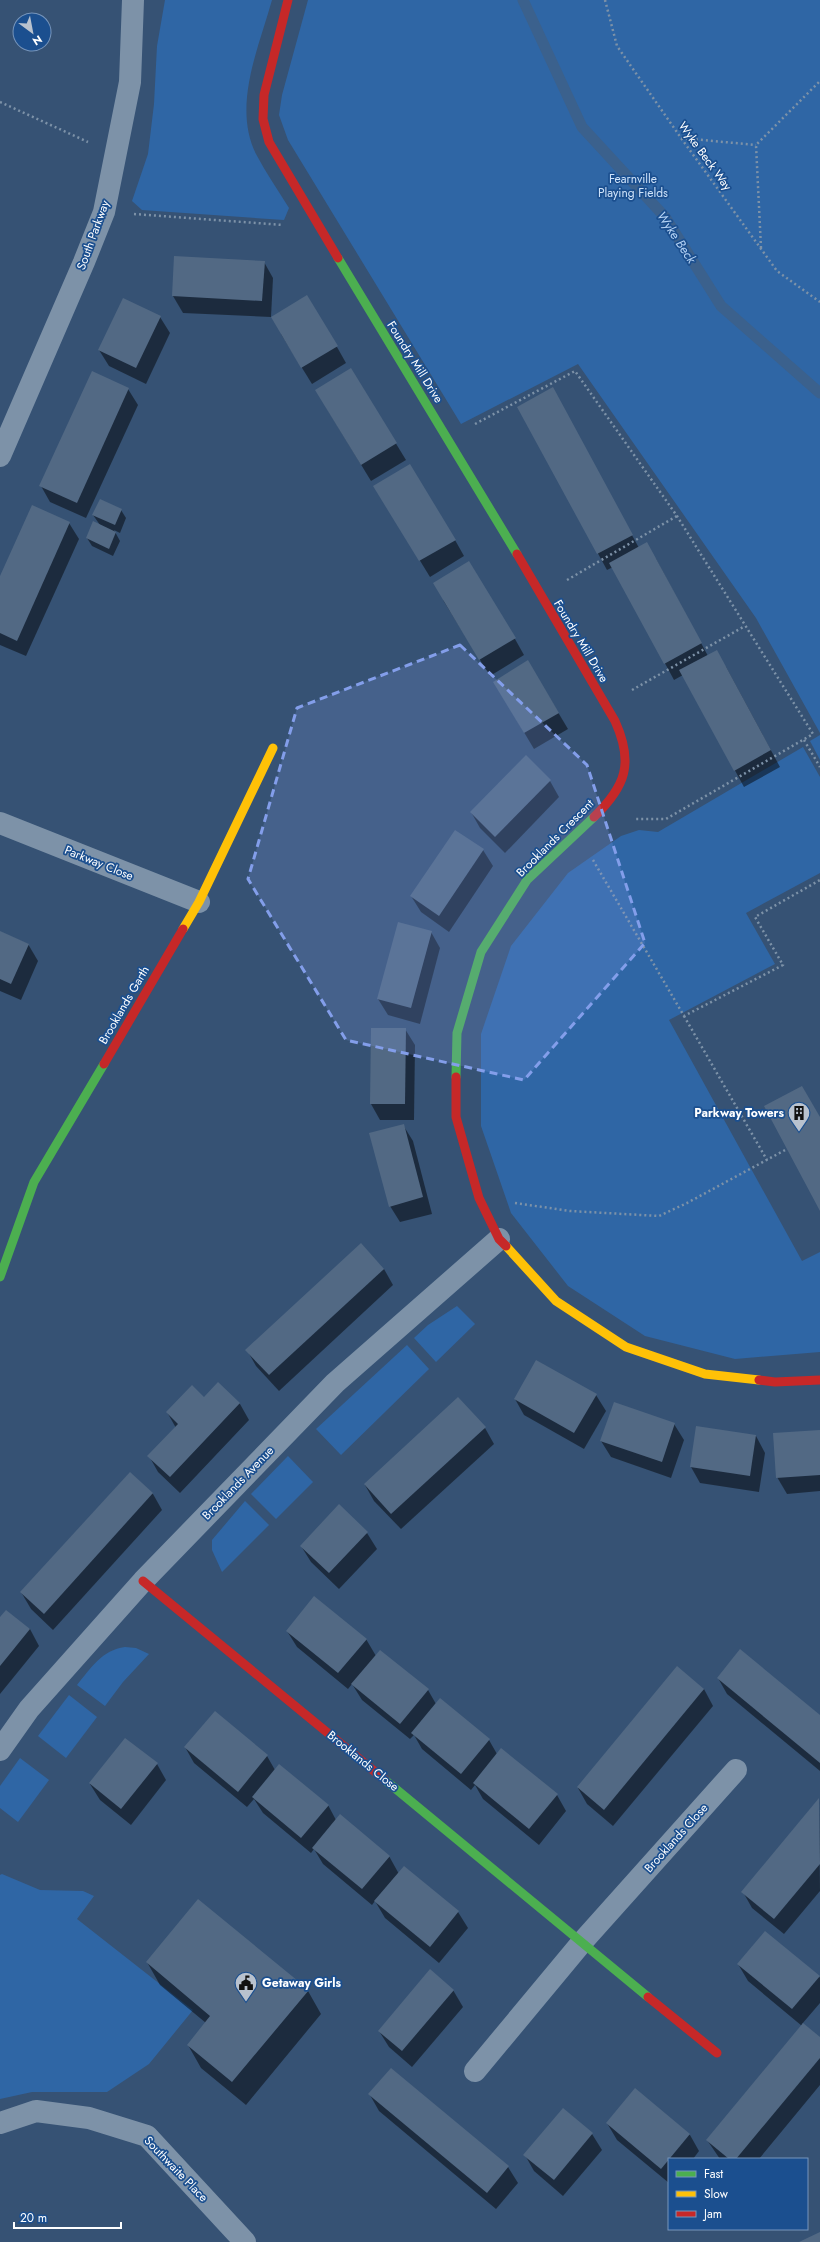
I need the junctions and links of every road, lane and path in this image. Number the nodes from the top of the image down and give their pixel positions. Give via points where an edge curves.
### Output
1 (134, 0) edge
2 (288, 0) edge
3 (605, 0) edge
4 (820, 81) edge
5 (0, 102) edge
6 (681, 138) junction
7 (756, 145) junction
8 (115, 154) junction
9 (104, 212) junction
10 (319, 228) junction
11 (761, 248) junction
12 (820, 302) edge
13 (448, 438) junction
14 (0, 456) edge
15 (678, 516) junction
16 (540, 596) junction
17 (745, 626) junction
18 (605, 705) junction
19 (614, 721) joint
20 (804, 740) junction
21 (273, 748) dead end
22 (820, 767) edge
23 (592, 818) junction
24 (0, 823) edge
25 (577, 832) junction
26 (820, 880) edge
27 (199, 902) junction
28 (684, 1016) junction
29 (787, 1149) dead end
30 (767, 1160) junction
31 (479, 1198) junction
32 (499, 1239) junction
33 (0, 1277) edge
34 (820, 1380) edge
35 (143, 1581) junction
36 (0, 1750) edge
37 (736, 1770) dead end
38 (583, 1941) junction
39 (717, 2053) dead end
40 (475, 2071) dead end
41 (0, 2123) edge
42 (245, 2242) edge

1 - 8 street, South Parkway via 130,82
2 - 10 street, Foundry Mill Drive via 264,95 263,119 269,142
3 - 6 path, Wyke Beck Way via 617,46
4 - 7 path
5 - 8 path
6 - 7 path
6 - 11 path, Wyke Beck Way
7 - 11 path
8 - 9 street, South Parkway
9 - 10 path
9 - 14 street, South Parkway
10 - 13 street, Foundry Mill Drive
11 - 12 path, Wyke Beck Way via 777,271
13 - 15 path via 575,371
13 - 16 street, Foundry Mill Drive
15 - 16 path
15 - 17 path
16 - 18 street, Foundry Mill Drive
17 - 18 path
17 - 20 path via 813,734
18 - 19 street, Foundry Mill Drive
19 - 23 street, Brooklands Crescent via 624,741 626,763 620,784 608,802
20 - 22 path
20 - 23 path via 666,819
21 - 27 street, Brooklands Garth
23 - 25 street, Brooklands Crescent
24 - 27 street, Parkway Close
25 - 28 path
25 - 31 street, Brooklands Crescent via 527,880 481,952 457,1032 456,1117
26 - 28 path via 755,917 784,965
27 - 33 street, Brooklands Garth via 34,1182
28 - 30 path
29 - 30 path
30 - 31 path via 659,1216 570,1211
31 - 32 street, Brooklands Crescent
32 - 34 street, Brooklands Crescent via 556,1301 626,1347 706,1374 775,1382
32 - 35 street, Brooklands Avenue via 335,1383
35 - 36 street, Brooklands Avenue via 29,1709
35 - 38 street, Brooklands Close
37 - 38 street, Brooklands Close
38 - 39 street, Brooklands Close
38 - 40 street, Brooklands Close
41 - 42 street, Southwaite Place via 36,2111 90,2118 147,2136

